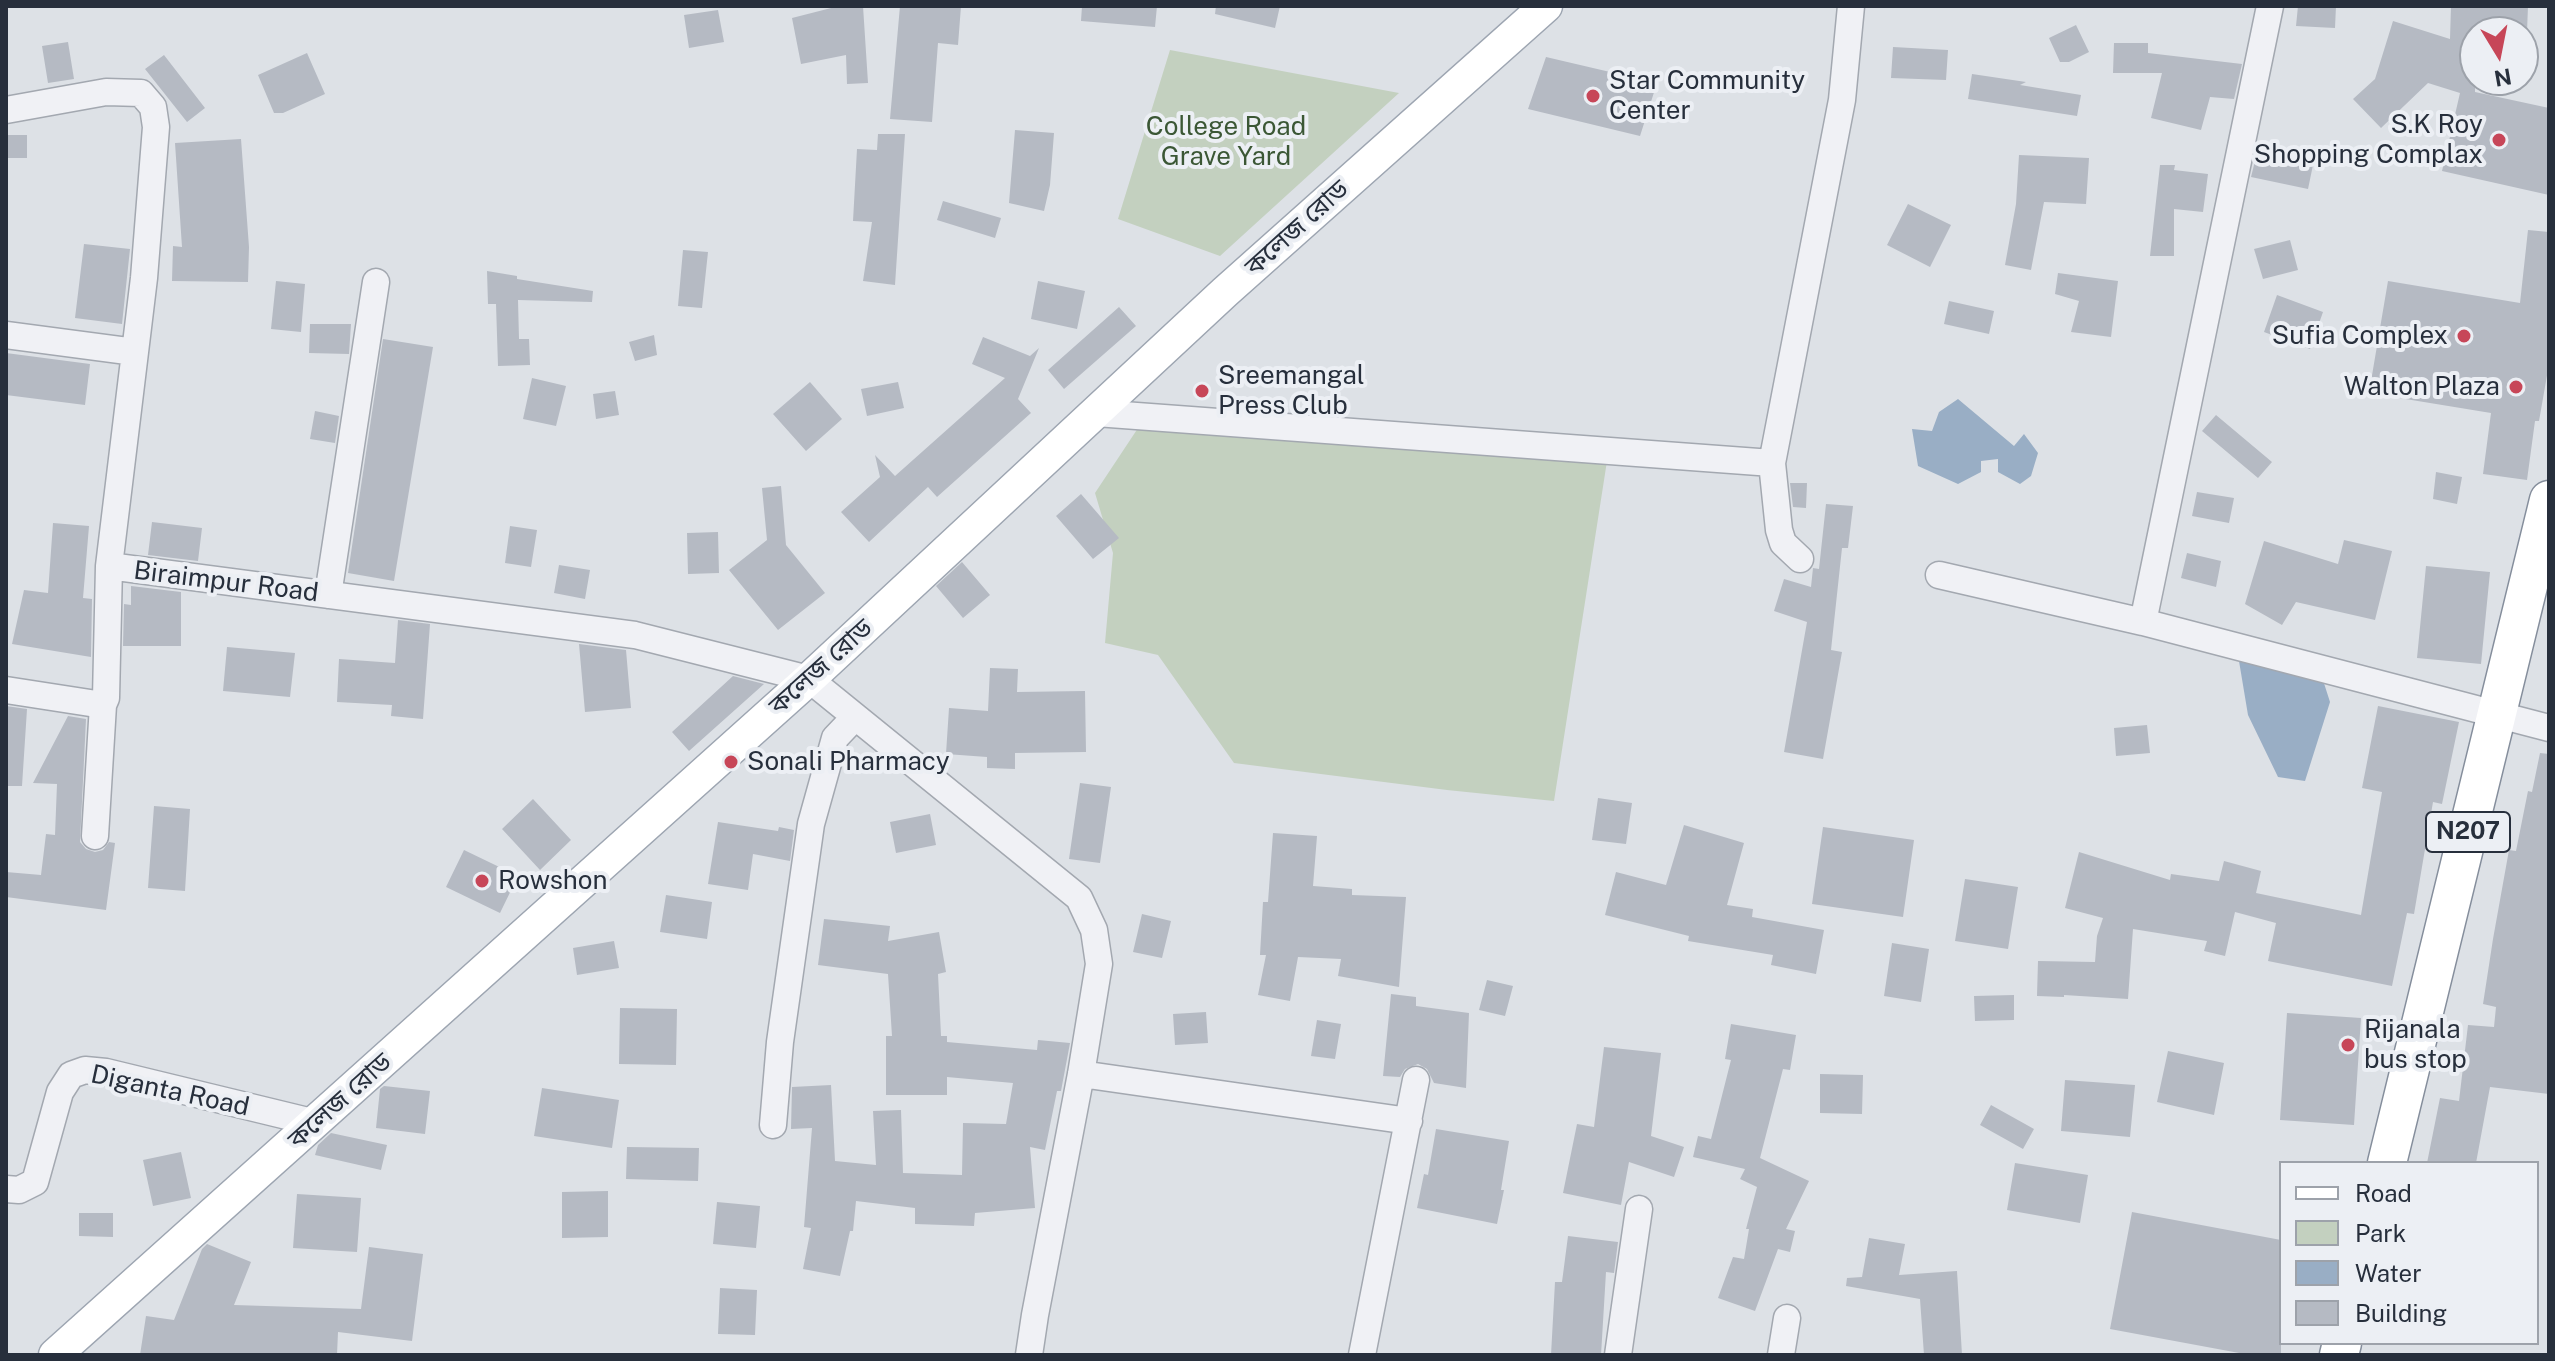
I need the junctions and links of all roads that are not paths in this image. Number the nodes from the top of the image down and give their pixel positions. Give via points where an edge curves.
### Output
1 (1546, 6) edge
2 (1851, 6) edge
3 (2270, 6) edge
4 (6, 110) edge
5 (376, 282) dead end
6 (6, 335) edge
7 (135, 352) junction
8 (1096, 413) junction
9 (1772, 463) junction
10 (2549, 500) edge
11 (1800, 559) dead end
12 (109, 566) junction
13 (1939, 575) dead end
14 (328, 595) junction
15 (2143, 622) junction
16 (809, 679) junction
17 (6, 690) edge
18 (103, 705) junction
19 (2496, 716) junction
20 (855, 717) junction
21 (2549, 728) edge
22 (95, 836) dead end
23 (1081, 1074) junction
24 (1416, 1080) dead end
25 (1409, 1121) junction
26 (316, 1123) junction
27 (773, 1125) dead end
28 (2387, 1161) edge
29 (6, 1189) edge
30 (1639, 1209) dead end
31 (1787, 1318) dead end
32 (55, 1355) edge
33 (1029, 1355) edge
34 (1362, 1355) edge
35 (1618, 1355) edge
36 (1781, 1355) edge

1 - 8 main road, কলেজ রোড
2 - 9 street via 1842,100
3 - 15 street
4 - 7 street, Biraimpur Road via 106,92 141,93 153,107 156,127
5 - 14 street
6 - 7 street
7 - 12 street, Biraimpur Road
8 - 9 street
8 - 16 main road, কলেজ রোড
9 - 11 street via 1779,530 1783,543
10 - 19 highway, N207
12 - 14 street, Biraimpur Road
12 - 18 street
13 - 15 street
14 - 16 street, Biraimpur Road via 635,635
15 - 19 street
16 - 20 street
16 - 26 main road, কলেজ রোড
17 - 18 street
18 - 22 street
19 - 21 street
19 - 28 highway, N207
20 - 23 street via 1079,898 1094,930 1099,964
20 - 27 street via 835,738 811,824
23 - 25 street
23 - 33 street
24 - 25 street
25 - 34 street
26 - 29 street, Diganta Road via 85,1070 71,1075 60,1092 35,1182 19,1190
26 - 32 main road, কলেজ রোড
30 - 35 street
31 - 36 street

